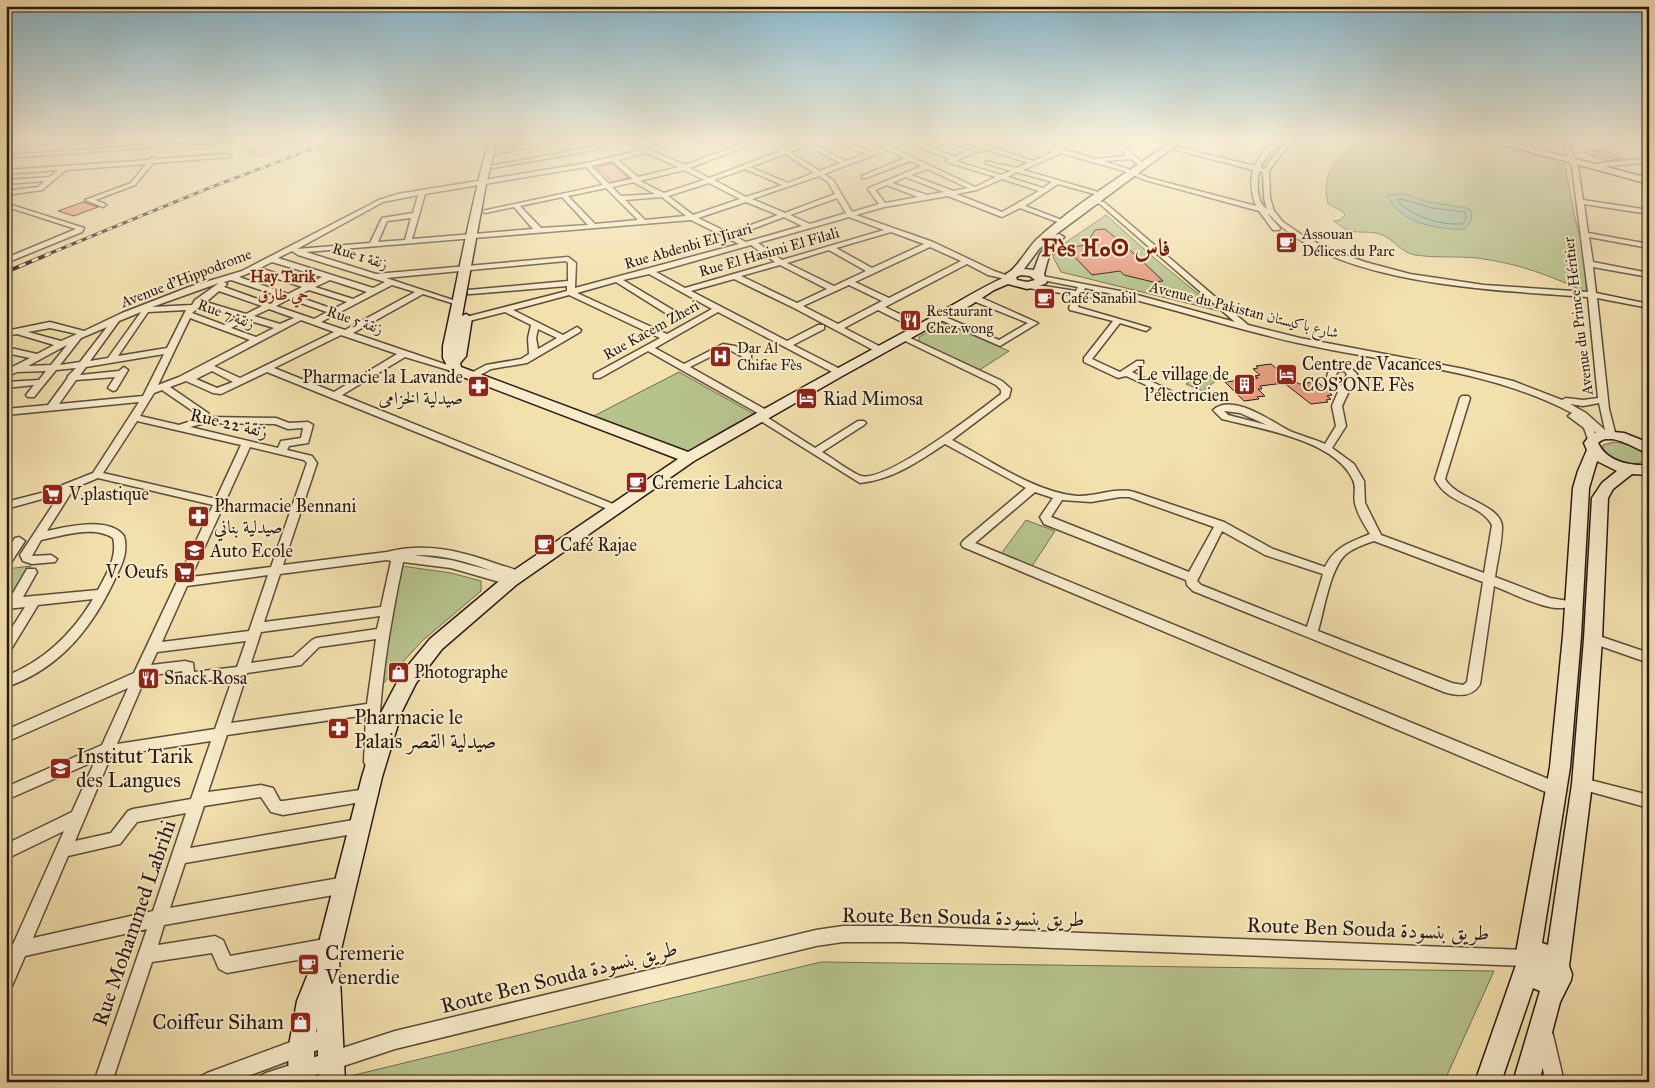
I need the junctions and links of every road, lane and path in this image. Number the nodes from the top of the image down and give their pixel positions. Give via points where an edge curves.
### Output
1 (22, 191) edge
2 (114, 191) edge
3 (436, 191) edge
4 (485, 191) edge
5 (486, 191) edge
6 (584, 191) edge
7 (613, 191) edge
8 (655, 191) edge
9 (679, 191) edge
10 (728, 191) edge
11 (772, 191) edge
12 (835, 191) edge
13 (872, 191) edge
14 (909, 191) edge
15 (944, 191) edge
16 (967, 191) edge
17 (1043, 191) edge
18 (1078, 191) edge
19 (1112, 191) edge
20 (1188, 191) edge
21 (1255, 191) edge
22 (1266, 191) edge
23 (1577, 191) edge
24 (6, 193) edge
25 (422, 193) junction
26 (952, 194) junction
27 (564, 195) junction
28 (664, 195) junction
29 (838, 195) junction
30 (621, 198) junction
31 (927, 198) junction
32 (1099, 199) junction
33 (747, 200) junction
34 (1579, 201) junction
35 (516, 205) junction
36 (103, 206) dead end
37 (883, 206) junction
38 (1020, 206) junction
39 (13, 207) dead end
40 (22, 209) junction
41 (485, 211) junction
42 (1261, 211) junction
43 (1649, 212) edge
44 (1272, 214) junction
45 (6, 215) edge
46 (416, 215) junction
47 (784, 215) junction
48 (850, 215) junction
49 (692, 218) junction
50 (644, 223) junction
51 (1065, 223) junction
52 (809, 226) junction
53 (594, 227) junction
54 (890, 230) junction
55 (539, 231) junction
56 (1584, 234) junction
57 (476, 236) junction
58 (728, 236) junction
59 (408, 242) junction
60 (749, 243) junction
61 (930, 244) junction
62 (373, 245) junction
63 (1649, 246) edge
64 (830, 248) junction
65 (292, 250) junction
66 (272, 259) junction
67 (6, 261) edge
68 (967, 261) junction
69 (780, 262) junction
70 (1589, 264) junction
71 (471, 267) junction
72 (254, 269) junction
73 (650, 271) junction
74 (872, 271) junction
75 (1649, 275) edge
76 (378, 276) junction
77 (734, 276) junction
78 (1039, 276) junction
79 (329, 277) junction
80 (232, 278) junction
81 (617, 280) junction
82 (1018, 280) junction
83 (393, 281) junction
84 (849, 282) junction
85 (572, 283) junction
86 (309, 287) junction
87 (218, 288) junction
88 (834, 289) junction
89 (1080, 290) junction
90 (1486, 290) junction
91 (684, 291) junction
92 (374, 292) junction
93 (421, 292) junction
94 (471, 292) junction
95 (571, 293) junction
96 (1592, 295) junction
97 (289, 296) junction
98 (888, 301) junction
99 (973, 301) junction
100 (354, 302) junction
101 (458, 303) junction
102 (797, 306) junction
103 (877, 306) junction
104 (1649, 306) edge
105 (268, 307) junction
106 (192, 308) junction
107 (718, 309) junction
108 (142, 310) junction
109 (507, 310) junction
110 (334, 312) junction
111 (670, 312) dead end
112 (247, 317) junction
113 (299, 318) junction
114 (940, 318) junction
115 (117, 319) junction
116 (465, 320) junction
117 (1118, 320) junction
118 (313, 323) junction
119 (535, 325) junction
120 (226, 327) junction
121 (821, 327) dead end
122 (280, 328) junction
123 (837, 328) junction
124 (921, 328) junction
125 (1146, 328) dead end
126 (1247, 328) junction
127 (577, 330) dead end
128 (17, 331) junction
129 (343, 333) junction
130 (6, 334) edge
131 (82, 334) junction
132 (666, 337) junction
133 (562, 338) junction
134 (903, 338) junction
135 (257, 340) junction
136 (62, 344) junction
137 (786, 345) junction
138 (647, 347) junction
139 (6, 350) edge
140 (170, 350) junction
141 (880, 350) junction
142 (404, 354) junction
143 (534, 356) junction
144 (38, 357) junction
145 (748, 357) dead end
146 (131, 358) junction
147 (110, 361) junction
148 (1140, 364) dead end
149 (82, 365) junction
150 (454, 366) junction
151 (684, 367) junction
152 (11, 368) edge
153 (53, 368) junction
154 (266, 368) junction
155 (838, 372) junction
156 (1126, 373) junction
157 (6, 374) edge
158 (121, 374) junction
159 (472, 376) junction
160 (597, 376) dead end
161 (71, 378) junction
162 (240, 381) junction
163 (42, 382) junction
164 (6, 385) edge
165 (164, 387) junction
166 (113, 388) dead end
167 (1166, 391) dead end
168 (1342, 391) dead end
169 (148, 395) junction
170 (335, 395) junction
171 (31, 396) dead end
172 (1547, 397) junction
173 (1465, 398) dead end
174 (1603, 400) junction
175 (51, 408) junction
176 (6, 412) edge
177 (764, 416) junction
178 (132, 420) junction
179 (206, 420) junction
180 (862, 423) dead end
181 (180, 428) junction
182 (1287, 433) junction
183 (945, 440) junction
184 (1601, 441) junction
185 (246, 445) junction
186 (1645, 445) edge
187 (1327, 448) junction
188 (281, 452) junction
189 (815, 452) junction
190 (688, 458) junction
191 (312, 466) joint
192 (1640, 471) edge
193 (97, 476) junction
194 (70, 486) junction
195 (1033, 488) junction
196 (1060, 495) junction
197 (219, 503) junction
198 (6, 507) edge
199 (614, 508) junction
200 (1220, 525) junction
201 (1374, 535) junction
202 (38, 536) junction
203 (19, 541) dead end
204 (395, 555) junction
205 (51, 559) dead end
206 (6, 561) edge
207 (276, 569) junction
208 (31, 572) dead end
209 (1329, 572) junction
210 (514, 578) junction
211 (1192, 578) junction
212 (1490, 578) junction
213 (183, 582) junction
214 (103, 594) junction
215 (6, 605) edge
216 (1569, 606) junction
217 (388, 611) junction
218 (1593, 613) junction
219 (255, 631) junction
220 (383, 633) junction
221 (1311, 633) junction
222 (1593, 639) junction
223 (6, 648) edge
224 (152, 648) junction
225 (1649, 658) edge
226 (242, 670) junction
227 (141, 674) junction
228 (6, 682) edge
229 (372, 709) junction
230 (221, 732) junction
231 (6, 736) edge
232 (109, 750) junction
233 (372, 776) junction
234 (1582, 784) junction
235 (1558, 790) junction
236 (6, 794) edge
237 (367, 795) junction
238 (1649, 802) edge
239 (197, 803) junction
240 (79, 816) junction
241 (359, 826) junction
242 (64, 850) junction
243 (6, 852) edge
244 (179, 857) junction
245 (345, 885) junction
246 (158, 918) junction
247 (20, 949) junction
248 (329, 952) junction
249 (146, 955) junction
250 (1528, 960) junction
251 (1558, 973) junction
252 (6, 980) edge
253 (1542, 1025) junction
254 (331, 1036) junction
255 (301, 1066) edge
256 (332, 1071) edge
257 (102, 1082) edge
258 (207, 1082) edge
259 (266, 1082) edge
260 (1488, 1082) edge
261 (1526, 1082) edge
262 (1555, 1082) edge

1 - 24 street
2 - 36 street via 88,200
3 - 25 street, Avenue d'Hippodrome
4 - 57 street
5 - 41 street
6 - 27 street
7 - 30 street
8 - 28 street
9 - 28 street
10 - 33 street
11 - 33 street
12 - 29 street
13 - 37 street
14 - 31 street
15 - 26 street
16 - 26 street, Rue Abdenbi El Jirari
17 - 38 street
18 - 32 street
19 - 32 street
20 - 42 street
21 - 42 street
22 - 44 street
23 - 34 street, Avenue du Prince Héritier
25 - 46 street
25 - 65 street, Avenue d'Hippodrome via 381,201
26 - 31 street, Rue Abdenbi El Jirari
26 - 38 street via 1002,215
27 - 35 street
27 - 53 street
28 - 30 street
28 - 49 street
29 - 47 street
29 - 48 street
30 - 50 street
31 - 37 street, Rue Abdenbi El Jirari
32 - 51 street
32 - 78 street via 1047,249
32 - 126 street
33 - 47 street
33 - 49 street
34 - 43 street
34 - 56 street, Avenue du Prince Héritier
35 - 41 street
35 - 55 street
37 - 48 street, Rue Abdenbi El Jirari
38 - 51 street
39 - 40 street
40 - 45 street
40 - 67 street via 81,229
41 - 57 street
42 - 44 street
42 - 90 street via 1289,238 1338,261 1404,281
44 - 90 street via 1307,242 1352,261
46 - 59 street
46 - 62 street via 384,219
47 - 52 street
47 - 58 street
48 - 52 street, Rue Abdenbi El Jirari
48 - 54 street, Avenue du Pakistan شارع باكيستان
49 - 50 street
49 - 58 street
50 - 53 street
51 - 82 street via 1033,248
52 - 60 street, Rue Abdenbi El Jirari
53 - 55 street
54 - 61 street, Avenue du Pakistan شارع باكيستان
54 - 64 street, Rue El Hasimi El Filali
55 - 57 street
56 - 63 street
56 - 70 street, Avenue du Prince Héritier
57 - 59 street
57 - 71 street
58 - 60 street
59 - 62 street
60 - 69 street
60 - 73 street, Rue Abdenbi El Jirari
61 - 68 street, Avenue du Pakistan شارع باكيستان
61 - 74 street
62 - 65 street
64 - 69 street, Rue El Hasimi El Filali
64 - 74 street
65 - 66 street, Avenue d'Hippodrome
65 - 76 street, Rue 1 زنقة
66 - 72 street, Avenue d'Hippodrome
66 - 79 street
68 - 82 street, Avenue du Pakistan شارع باكيستان via 991,273
68 - 98 street
69 - 77 street, Rue El Hasimi El Filali
69 - 88 street
70 - 75 street
70 - 96 street, Avenue du Prince Héritier
71 - 76 street
71 - 85 street via 566,259 572,263
71 - 94 street
71 - 101 street
72 - 80 street, Avenue d'Hippodrome
72 - 86 street
73 - 81 street, Rue Abdenbi El Jirari
73 - 91 street
74 - 84 street
76 - 83 street, Rue 1 زنقة
77 - 91 street, Rue El Hasimi El Filali
77 - 102 street
78 - 82 street via 1028,272
78 - 82 street via 1041,282
78 - 89 street, Avenue du Pakistan شارع باكيستان
79 - 86 street
79 - 92 street
80 - 87 street
80 - 97 street
80 - 108 street, Avenue d'Hippodrome via 192,289
81 - 95 street, Rue Abdenbi El Jirari
81 - 111 street
82 - 89 street, Avenue du Pakistan شارع باكيستان
82 - 99 street
83 - 92 street
83 - 93 street, Rue 1 زنقة
84 - 88 street
84 - 98 street
85 - 94 street
85 - 95 street
86 - 97 street
86 - 100 street
87 - 105 street, Rue 5 زنقة
87 - 106 street
88 - 102 street
89 - 117 street via 1073,308
89 - 126 street, Avenue du Pakistan شارع باكيستان via 1143,299
89 - 184 street, Avenue du Pakistan شارع باكيستان via 1283,343 1472,379 1544,402 1573,416
90 - 96 street via 1540,290
91 - 107 street
92 - 100 street
93 - 101 street, Rue 1 زنقة
93 - 129 street
94 - 116 street
95 - 109 street, Rue Abdenbi El Jirari
95 - 132 street
96 - 104 street
96 - 174 street, Avenue du Prince Héritier
97 - 105 street
97 - 110 street
98 - 103 street
99 - 114 street
99 - 114 street via 1034,323 1000,344
100 - 110 street
101 - 150 street via 448,346
102 - 123 street
103 - 123 street
103 - 124 street
105 - 112 street
105 - 113 street, Rue 5 زنقة
106 - 108 street
106 - 112 street
106 - 120 street, Rue 7 زنقة
106 - 140 street
107 - 132 street, Rue Kacem Zheri
107 - 137 street
108 - 115 street, Avenue d'Hippodrome
108 - 147 street
109 - 116 street, Rue Abdenbi El Jirari
109 - 119 street
110 - 118 street
112 - 120 street
112 - 122 street
113 - 118 street, Rue 5 زنقة
113 - 122 street
114 - 124 street
115 - 131 street, Avenue d'Hippodrome
115 - 149 street
116 - 150 street via 461,352
117 - 125 street
117 - 156 street via 1087,360 1121,376
118 - 129 street, Rue 5 زنقة
119 - 133 street
119 - 143 street via 532,338
120 - 135 street, Rue 7 زنقة
121 - 137 street
122 - 135 street
123 - 141 street
124 - 134 street
126 - 172 street, Avenue du Pakistan شارع باكيستان via 1455,370
127 - 133 street
128 - 130 street
128 - 131 street via 50,325
128 - 136 street
129 - 142 street, Rue 5 زنقة
129 - 154 street
131 - 136 street, Avenue d'Hippodrome
131 - 153 street
132 - 138 street, Rue Kacem Zheri
133 - 143 street
134 - 141 street
134 - 183 street via 999,382 1006,389 1003,399
135 - 165 street
136 - 144 street, Avenue d'Hippodrome
137 - 155 street
138 - 151 street
138 - 160 street, Rue Kacem Zheri
139 - 144 street
140 - 146 street
140 - 169 street
141 - 155 street
142 - 150 street, Rue 5 زنقة
142 - 170 street
143 - 159 street via 518,363 489,367
144 - 152 street, Avenue d'Hippodrome
145 - 151 street via 723,347
146 - 147 street
146 - 158 street
147 - 149 street
148 - 156 street
149 - 153 street
149 - 161 street
150 - 159 street, Rue 5 زنقة
151 - 177 street
152 - 153 street
152 - 157 street, Avenue d'Hippodrome
153 - 163 street
154 - 162 street
154 - 170 street
155 - 177 street
156 - 167 street
158 - 161 street
158 - 166 street
159 - 190 street, Rue 5 زنقة
161 - 175 street
162 - 162 street via 218,392 189,379 212,368
163 - 164 street
163 - 171 street
165 - 169 street
165 - 179 street via 205,415
168 - 187 street via 1337,409 1342,426
169 - 175 street
169 - 178 street
170 - 199 street
172 - 174 street via 1578,403
172 - 184 street, Avenue du Pakistan شارع باكيستان via 1599,426
173 - 212 street via 1440,480 1445,488 1483,510 1496,522
174 - 184 street, Avenue du Prince Héritier via 1605,416
175 - 176 street
177 - 189 street
177 - 190 street
178 - 181 street, Rue 22 زنقة
178 - 185 street
178 - 193 street
179 - 181 street
179 - 188 street via 308,425 305,441 285,443
180 - 189 street
181 - 185 street, Rue 22 زنقة
182 - 182 street via 1225,417 1218,410 1239,410 1266,420
182 - 187 street
183 - 189 street via 890,473 867,480 860,480
183 - 195 street
184 - 186 street
184 - 192 street via 1607,461
184 - 216 street via 1585,471 1581,488
185 - 188 street, Rue 22 زنقة
185 - 197 street
187 - 201 street via 1359,480 1360,504
188 - 191 street, Rue 22 زنقة via 308,458
190 - 199 street
191 - 207 street, Rue Mohammed Labrihi
192 - 218 street via 1606,486 1600,498
193 - 194 street
193 - 197 street
194 - 198 street
194 - 202 street
195 - 196 street
195 - 235 street via 966,544
196 - 200 street via 1090,499 1116,493 1130,494
196 - 211 street via 1046,514 1048,521
197 - 213 street
199 - 210 street
200 - 209 street via 1269,552
200 - 211 street
201 - 209 street via 1339,553
201 - 212 street
202 - 205 street via 27,558
202 - 214 street via 93,528 112,531 118,536 120,553
203 - 206 street
204 - 207 street
204 - 210 street
204 - 217 street
207 - 213 street
207 - 219 street, Rue Mohammed Labrihi
208 - 214 street via 14,602
209 - 221 street
210 - 233 street via 436,644 409,678 392,711
211 - 221 street via 1193,585 1200,590
212 - 216 street via 1549,602
212 - 221 street via 1473,684 1464,690 1449,688
213 - 224 street
214 - 228 street via 78,632 60,650 43,665
215 - 223 street via 30,602 32,605
216 - 218 street
216 - 235 street
217 - 219 street
217 - 220 street
218 - 222 street
219 - 224 street
219 - 226 street, Rue Mohammed Labrihi
220 - 226 street via 316,643 296,661
220 - 229 street
222 - 225 street
222 - 234 street
224 - 227 street
226 - 227 street via 191,678 185,666
226 - 230 street, Rue Mohammed Labrihi
227 - 231 street
227 - 232 street
229 - 230 street
229 - 233 street
230 - 232 street
230 - 239 street, Rue Mohammed Labrihi
232 - 236 street
232 - 240 street
233 - 237 street
234 - 238 street
234 - 251 street
235 - 250 street
237 - 239 street via 283,808 276,807 268,793 261,791
237 - 241 street
239 - 242 street via 134,816 115,839
239 - 244 street, Rue Mohammed Labrihi
240 - 242 street
240 - 243 street
241 - 244 street
241 - 245 street
242 - 247 street
244 - 246 street, Rue Mohammed Labrihi
245 - 246 street
245 - 248 street
246 - 247 street
246 - 249 street, Rue Mohammed Labrihi
247 - 252 street
248 - 249 street via 227,965 215,944
248 - 254 street
248 - 255 street via 316,983
249 - 257 street, Rue Mohammed Labrihi
250 - 251 street via 1532,953 1541,954 1552,960
250 - 256 street, Route Ben Souda طريق بنسودة via 843,934 395,1040
250 - 260 street
251 - 253 street
253 - 261 street
253 - 262 street
254 - 255 street, Route Ben Souda طريق بنسودة
254 - 256 street
255 - 256 street, Route Ben Souda طريق بنسودة
255 - 258 street, Route Ben Souda طريق بنسودة
255 - 259 street, Route Ben Souda طريق بنسودة

